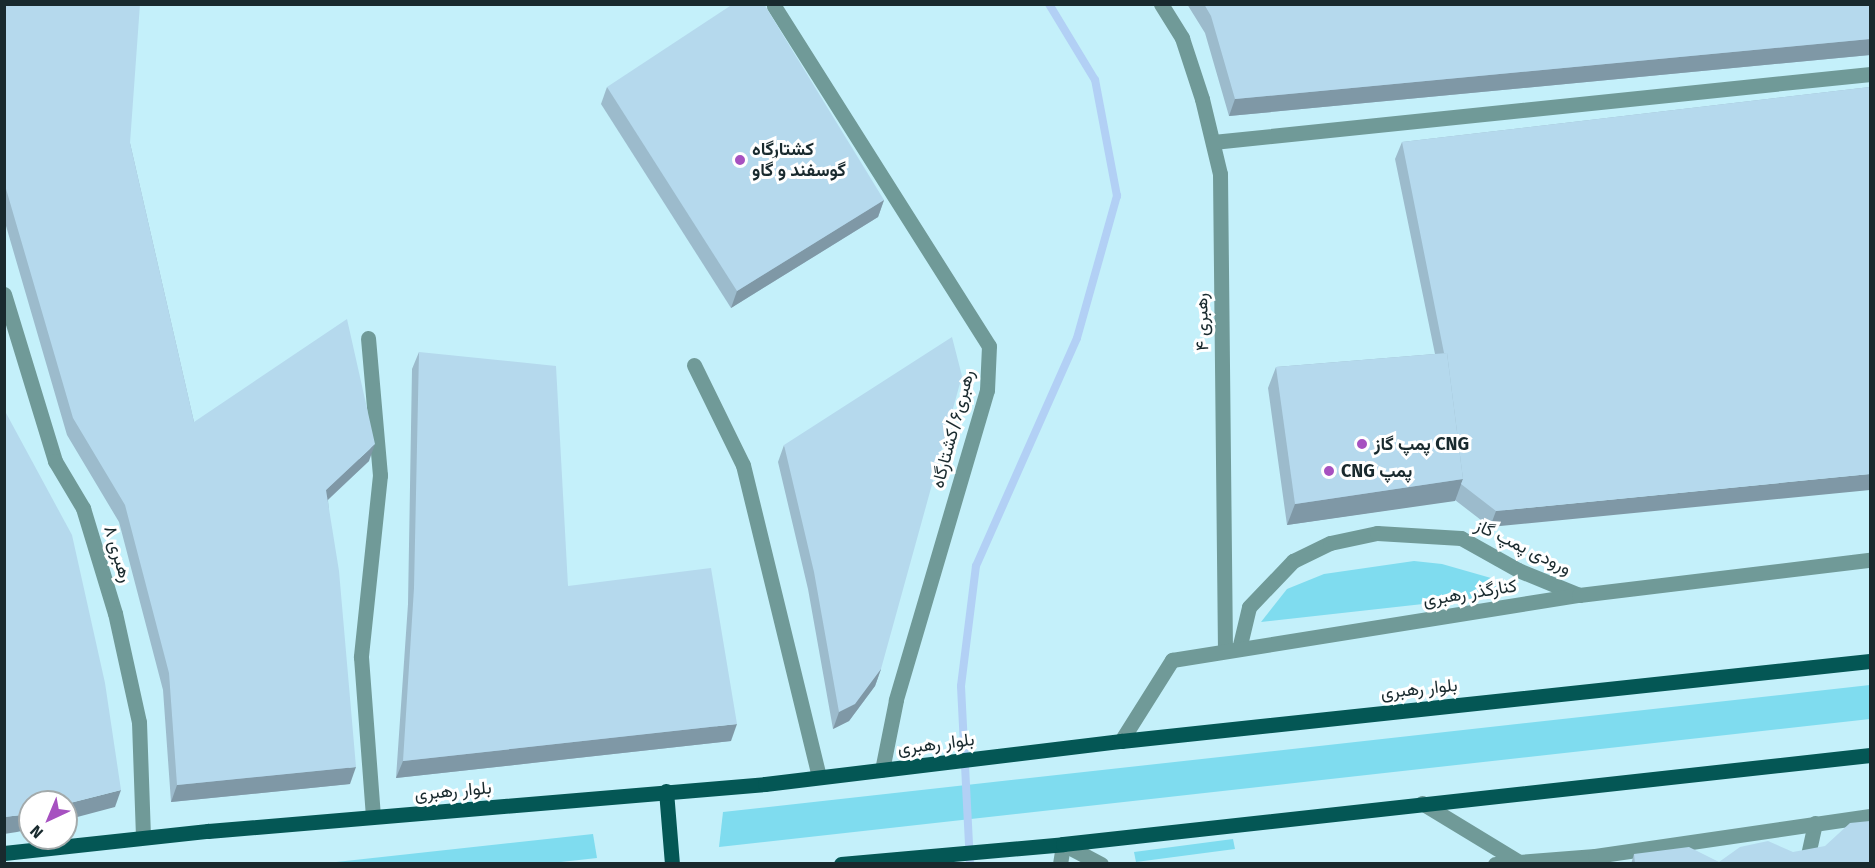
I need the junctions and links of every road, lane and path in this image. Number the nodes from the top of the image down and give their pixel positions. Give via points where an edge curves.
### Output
1 (1161, 4) edge
2 (774, 6) dead end
3 (1870, 74) edge
4 (1213, 142) junction
5 (4, 294) edge
6 (368, 338) dead end
7 (694, 365) dead end
8 (1870, 560) edge
9 (1579, 595) junction
10 (1232, 650) junction
11 (1870, 661) edge
12 (1121, 741) junction
13 (1870, 755) edge
14 (887, 769) junction
15 (819, 777) junction
16 (666, 791) junction
17 (1422, 803) junction
18 (1870, 816) edge
19 (373, 817) junction
20 (1815, 823) junction
21 (143, 837) junction
22 (1063, 844) junction
23 (1626, 851) junction
24 (4, 853) edge
25 (1595, 860) edge
26 (1519, 863) edge
27 (672, 864) edge
28 (841, 864) edge
29 (1060, 864) edge
30 (1101, 864) edge
31 (1495, 864) edge
32 (1640, 864) edge
33 (1806, 864) edge

1 - 4 street, رهبری ۴ via 1182,38
2 - 14 street, رهبری۶/کشتارگاه via 989,346 987,390 896,700
3 - 4 street
4 - 10 street, رهبری ۴ via 1220,174
5 - 21 street, رهبری ۸ via 55,461 83,508 115,613 139,722
6 - 19 street via 380,475 361,657
7 - 15 street via 743,465
8 - 9 street, کنارگذر رهبری
9 - 10 street, کنارگذر رهبری
9 - 10 street, ورودی پمپ گاز via 1518,570 1461,538 1377,533 1330,543 1293,561 1249,607
10 - 12 street, کنارگذر رهبری via 1172,660
11 - 12 main road, بلوار رهبری
12 - 14 main road, بلوار رهبری
13 - 17 main road
14 - 15 main road, بلوار رهبری
15 - 16 main road, بلوار رهبری
16 - 19 main road, بلوار رهبری
16 - 27 main road
17 - 22 main road
17 - 26 street
18 - 20 street
19 - 21 main road, بلوار رهبری
20 - 23 street
20 - 33 street
21 - 24 main road, بلوار رهبری
22 - 28 main road
22 - 29 street
22 - 30 street
23 - 25 street
23 - 32 street
25 - 26 street
26 - 31 street

